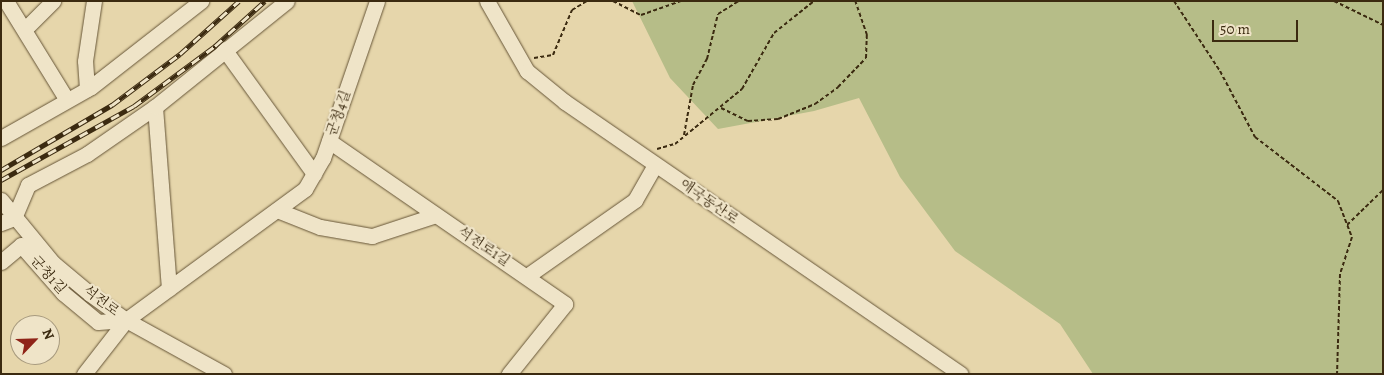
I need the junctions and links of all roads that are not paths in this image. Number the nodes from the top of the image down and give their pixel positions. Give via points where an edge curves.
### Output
1 (53, 1) edge
2 (94, 1) edge
3 (201, 1) edge
4 (287, 1) edge
5 (377, 1) edge
6 (487, 1) edge
7 (6, 8) edge
8 (25, 29) junction
9 (224, 49) junction
10 (88, 89) junction
11 (67, 100) junction
12 (155, 107) junction
13 (1, 138) edge
14 (329, 141) junction
15 (651, 162) junction
16 (314, 174) junction
17 (1, 200) edge
18 (277, 210) junction
19 (436, 215) junction
20 (8, 221) edge
21 (1, 262) edge
22 (527, 276) junction
23 (169, 288) junction
24 (126, 320) junction
25 (84, 374) edge
26 (224, 374) edge
27 (509, 374) edge
28 (960, 374) edge

1 - 8 street
2 - 10 street via 85,61
3 - 10 street
4 - 9 street
5 - 14 street, 군청4길
6 - 15 street, 애국동산로 via 520,60 565,102
7 - 8 street
8 - 11 street
9 - 12 street
9 - 16 street
10 - 11 street
11 - 13 street
12 - 20 street via 87,154 28,185
12 - 23 street
14 - 16 street, 군청4길
14 - 19 street, 석전로1길
15 - 22 street via 635,200
15 - 28 street, 애국동산로
16 - 18 street, 군청4길 via 305,189
17 - 20 street, 석전로
18 - 19 street via 320,227 372,236
18 - 23 street, 군청4길
19 - 22 street, 석전로1길
20 - 24 street, 석전로 via 53,263
21 - 24 street, 군청1길 via 21,245 63,293 98,322
22 - 27 street, 석전로1길 via 564,304
23 - 24 street, 군청4길
24 - 25 street, 군청4길
24 - 26 street, 석전로

